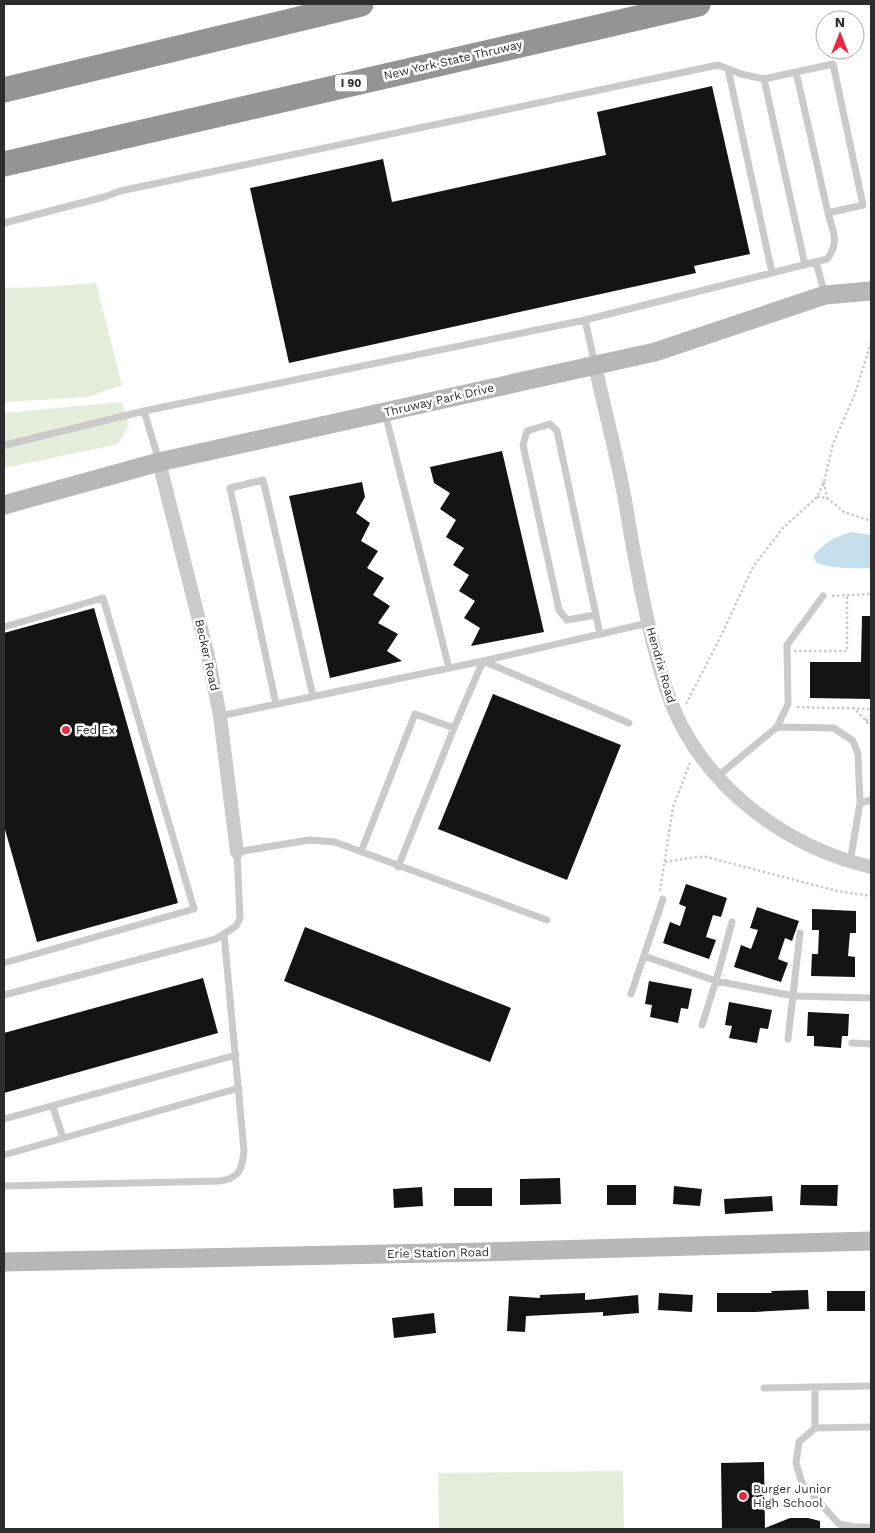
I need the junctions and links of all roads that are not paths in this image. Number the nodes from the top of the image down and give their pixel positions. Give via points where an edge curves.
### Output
1 (361, 4) edge
2 (698, 4) edge
3 (728, 69) junction
4 (796, 72) junction
5 (764, 78) junction
6 (4, 90) edge
7 (4, 164) edge
8 (828, 213) junction
9 (4, 223) edge
10 (816, 262) junction
11 (805, 264) junction
12 (772, 273) junction
13 (871, 291) edge
14 (825, 295) junction
15 (585, 320) junction
16 (595, 365) junction
17 (144, 411) junction
18 (384, 412) junction
19 (5, 445) dead end
20 (159, 462) junction
21 (4, 505) edge
22 (823, 596) road end
23 (595, 615) junction
24 (648, 623) junction
25 (4, 627) edge
26 (600, 634) junction
27 (483, 661) junction
28 (449, 668) junction
29 (312, 696) junction
30 (276, 704) junction
31 (220, 716) junction
32 (628, 723) dead end
33 (454, 728) junction
34 (777, 728) junction
35 (718, 776) junction
36 (871, 800) edge
37 (860, 803) junction
38 (237, 852) junction
39 (361, 852) junction
40 (850, 862) junction
41 (871, 866) edge
42 (398, 867) junction
43 (663, 899) road end
44 (547, 920) dead end
45 (732, 922) dead end
46 (224, 934) junction
47 (800, 934) dead end
48 (644, 956) junction
49 (4, 963) edge
50 (716, 981) junction
51 (631, 994) dead end
52 (4, 995) edge
53 (794, 996) junction
54 (871, 998) edge
55 (702, 1025) dead end
56 (788, 1039) dead end
57 (852, 1043) dead end
58 (871, 1044) edge
59 (236, 1055) junction
60 (238, 1088) junction
61 (52, 1107) junction
62 (4, 1120) edge
63 (63, 1138) junction
64 (4, 1155) edge
65 (4, 1186) edge
66 (871, 1242) edge
67 (4, 1262) edge
68 (871, 1386) edge
69 (816, 1387) junction
70 (764, 1388) dead end
71 (871, 1427) edge
72 (816, 1428) junction
73 (871, 1527) edge

1 - 6 highway
2 - 7 highway, New York State Thruway / I 90
3 - 5 lane
3 - 9 lane via 718,65 140,187
3 - 12 lane
4 - 5 lane
4 - 8 lane
4 - 8 lane via 833,64 863,205
5 - 11 lane
8 - 10 lane via 835,241 834,251 827,259
10 - 11 lane
10 - 14 lane
11 - 12 lane
12 - 15 lane
13 - 14 main road, Thruway Park Drive
14 - 16 main road, Thruway Park Drive via 655,352
15 - 16 lane
15 - 17 lane
16 - 18 main road, Thruway Park Drive
16 - 24 street, Hendrix Road
17 - 19 lane
17 - 20 lane
18 - 20 main road, Thruway Park Drive
18 - 28 lane
20 - 21 main road, Thruway Park Drive
20 - 31 street, Becker Road
22 - 34 lane via 787,645 788,704
23 - 23 lane via 557,431 550,424 527,431 523,445 559,610 567,620
23 - 26 lane
24 - 26 lane
24 - 35 street, Hendrix Road via 664,684 676,714
25 - 49 lane via 104,598 194,909
26 - 27 lane
27 - 28 lane
27 - 32 lane
27 - 33 lane
28 - 29 lane
29 - 30 lane
29 - 30 lane via 263,480 230,488
30 - 31 lane
31 - 38 street, Becker Road
33 - 39 lane via 415,714
33 - 42 lane
34 - 35 lane
34 - 37 lane via 834,728 853,741 858,754
35 - 40 street, Hendrix Road via 758,815 782,831
36 - 37 lane
37 - 40 lane
38 - 39 lane via 309,840 334,842
38 - 46 lane via 240,918 236,926
39 - 42 lane
40 - 41 street, Hendrix Road
42 - 44 lane
43 - 48 lane
45 - 50 lane
46 - 52 lane via 216,939
46 - 59 lane
47 - 53 lane
48 - 50 lane
48 - 51 lane
50 - 53 lane
50 - 55 lane
53 - 54 lane
53 - 56 lane
57 - 58 lane
59 - 60 lane
59 - 61 lane
60 - 63 lane
60 - 65 lane via 244,1150 240,1170 228,1180
61 - 62 lane
61 - 63 lane
63 - 64 lane
66 - 67 main road, Erie Station Road
68 - 69 lane
69 - 70 lane
69 - 72 lane
71 - 72 lane
72 - 73 lane via 798,1442 796,1463 802,1483 839,1524

